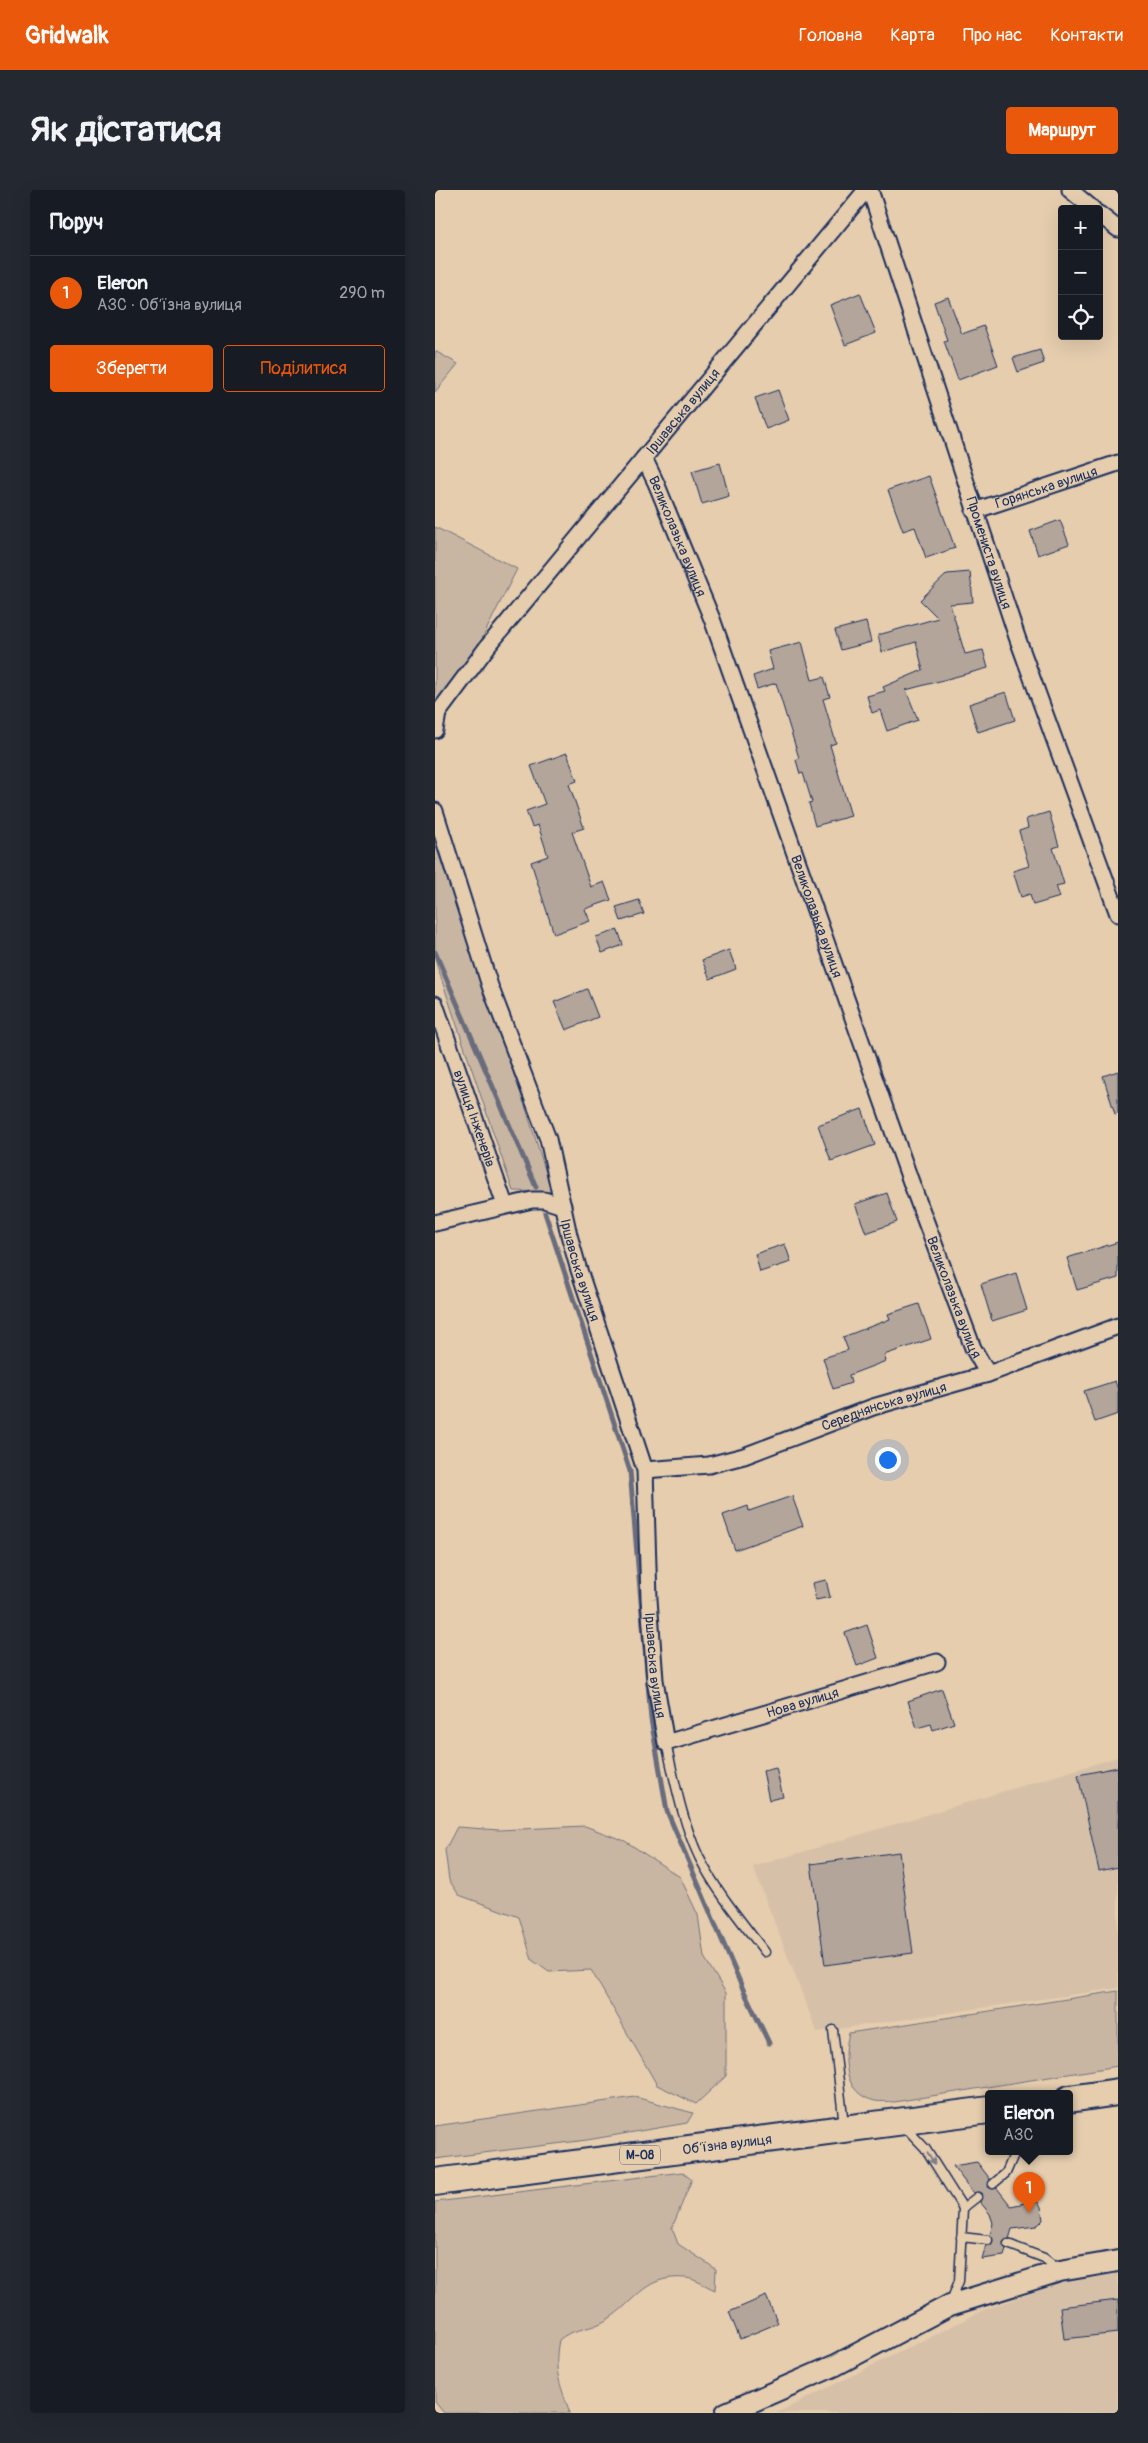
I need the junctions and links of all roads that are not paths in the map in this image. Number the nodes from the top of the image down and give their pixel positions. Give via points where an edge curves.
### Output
1 (866, 190) edge
2 (870, 190) edge
3 (1070, 190) edge
4 (1088, 205) edge
5 (1103, 217) edge
6 (1118, 229) edge
7 (644, 458) junction
8 (1118, 463) edge
9 (975, 511) junction
10 (435, 730) edge
11 (435, 811) edge
12 (1118, 914) edge
13 (435, 1004) edge
14 (505, 1205) junction
15 (563, 1206) junction
16 (435, 1223) edge
17 (1118, 1326) edge
18 (988, 1374) junction
19 (645, 1470) junction
20 (937, 1662) dead end
21 (666, 1742) junction
22 (765, 1952) dead end
23 (833, 2030) dead end
24 (1118, 2092) edge
25 (1073, 2098) edge
26 (985, 2110) edge
27 (899, 2121) junction
28 (845, 2129) junction
29 (1014, 2155) edge
30 (435, 2182) edge
31 (993, 2184) dead end
32 (977, 2197) dead end
33 (963, 2208) junction
34 (961, 2237) junction
35 (988, 2240) dead end
36 (1008, 2244) dead end
37 (1118, 2261) edge
38 (1060, 2270) junction
39 (950, 2305) junction
40 (726, 2413) edge

1 - 7 street, Іршавська вулиця
2 - 9 street, Промениста вулиця
3 - 4 street
5 - 6 street
7 - 10 street, Іршавська вулиця via 488,646 438,714
7 - 18 street, Великолазька вулиця via 712,619 911,1182 973,1348
8 - 9 street, Горянська вулиця
9 - 12 street, Промениста вулиця via 1040,702
11 - 15 street, Іршавська вулиця via 490,986 548,1139
13 - 14 street, вулиця Інженерів
14 - 15 street via 544,1200
14 - 16 street
15 - 19 street, Іршавська вулиця via 578,1267
17 - 18 street, Середнянська вулиця
18 - 19 street, Середнянська вулиця via 873,1406 744,1456 709,1465
19 - 21 street, Іршавська вулиця via 655,1680
20 - 21 street, Нова вулиця
21 - 22 lane via 687,1824 700,1858 729,1905
23 - 28 lane
24 - 25 highway
26 - 27 highway, Обʼїзна вулиця / М-08
27 - 28 highway, Обʼїзна вулиця / М-08
27 -> 33 lane via 925,2148
28 - 30 highway, Обʼїзна вулиця / М-08
29 - 31 lane via 1006,2173
32 - 33 lane
33 - 34 lane
34 - 35 lane
34 - 39 lane via 959,2281
36 - 38 lane via 1044,2258
37 - 38 street
38 - 39 street
39 - 40 street via 845,2360

